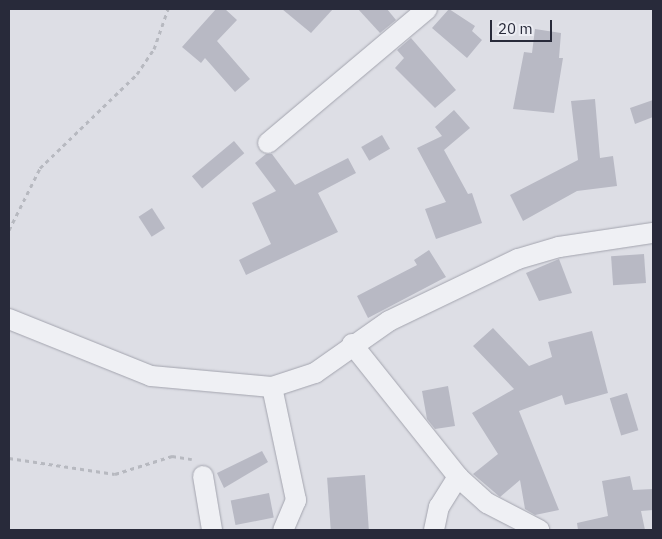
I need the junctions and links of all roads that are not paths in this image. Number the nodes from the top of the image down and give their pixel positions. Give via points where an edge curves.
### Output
1 (427, 9) edge
2 (268, 143) dead end
3 (653, 233) edge
4 (9, 319) edge
5 (352, 344) junction
6 (272, 387) junction
7 (203, 476) road end
8 (458, 477) junction
9 (212, 530) edge
10 (283, 530) edge
11 (434, 530) edge
12 (539, 530) edge

1 - 2 street
3 - 5 street via 559,247 518,259 388,321
4 - 6 street via 152,376
5 - 6 street via 315,373
5 - 8 street
6 - 10 street via 296,500
7 - 9 street
8 - 11 street via 439,507
8 - 12 street via 487,503

